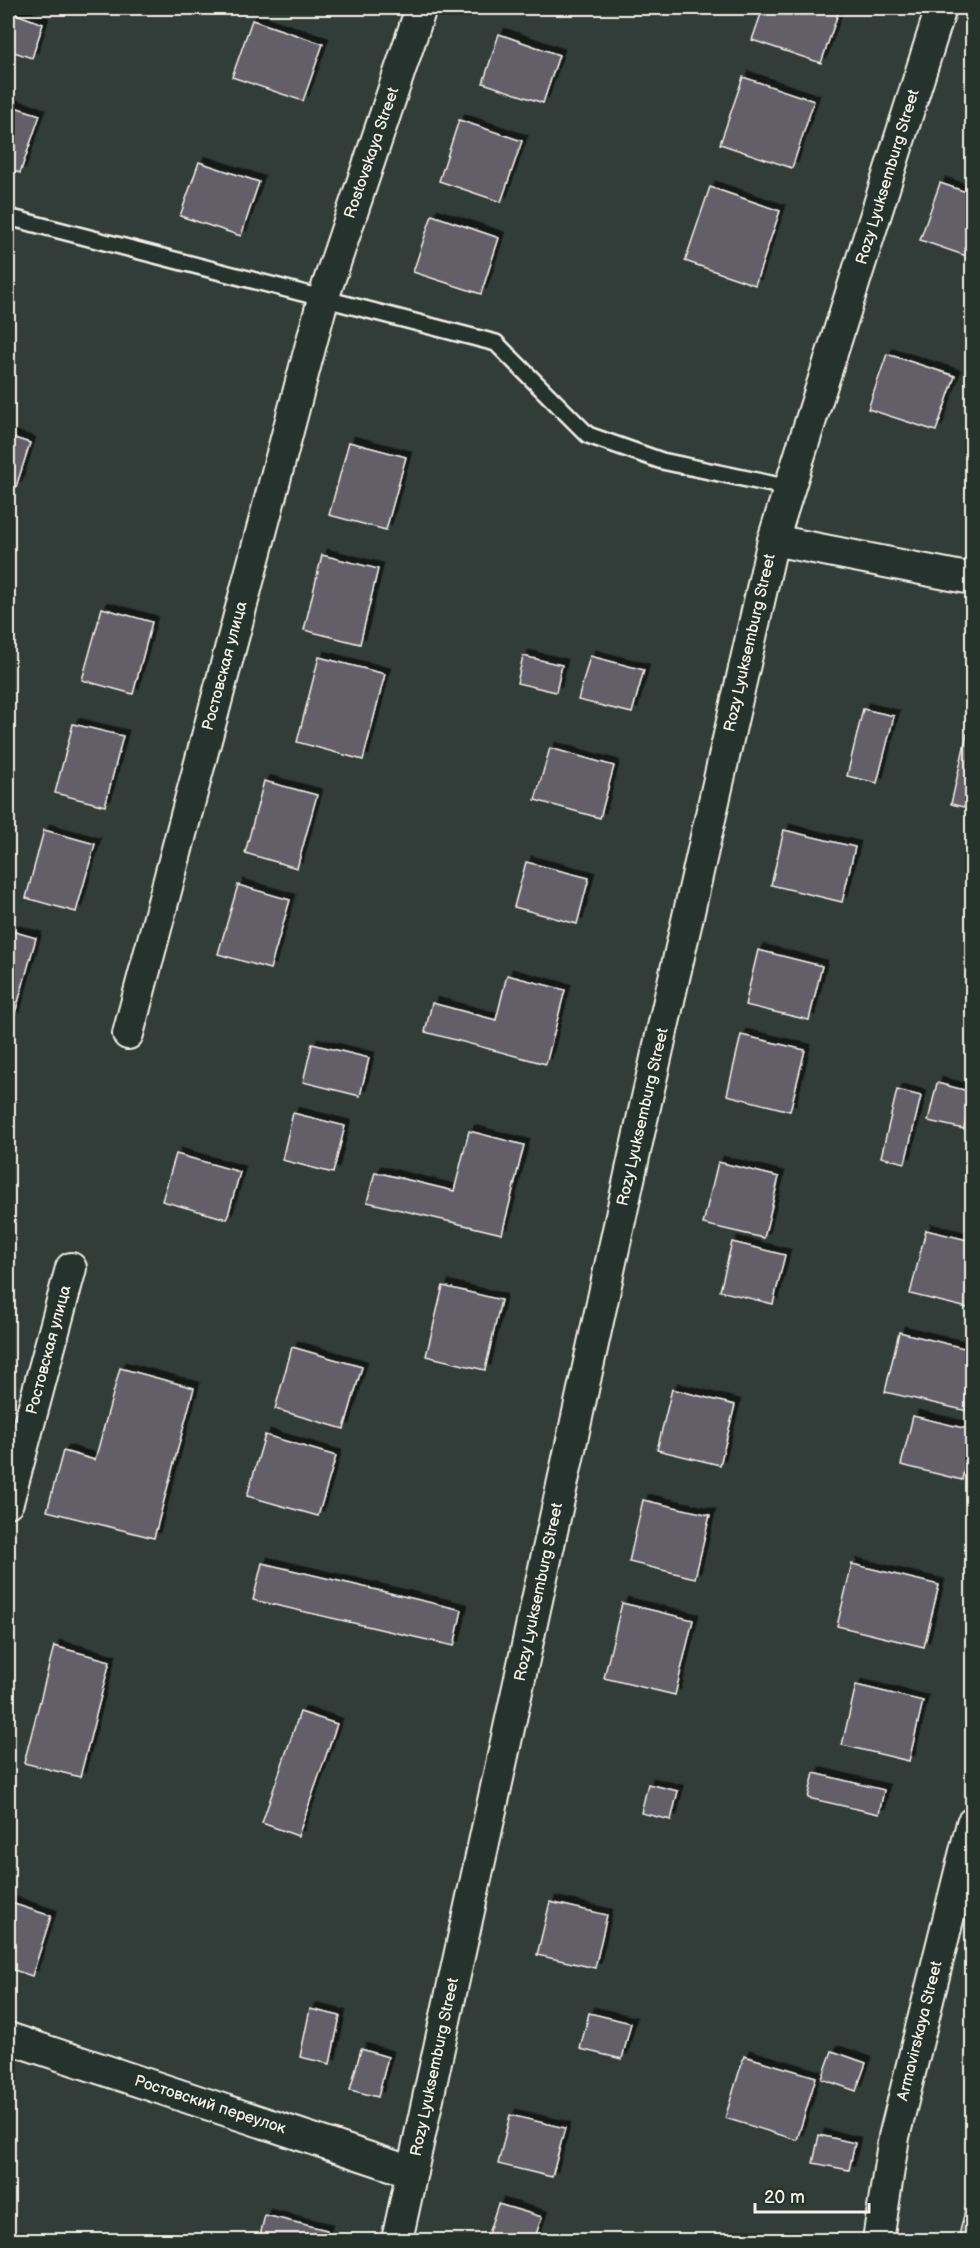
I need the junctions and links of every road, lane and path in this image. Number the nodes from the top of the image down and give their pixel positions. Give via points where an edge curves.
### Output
1 (421, 8) edge
2 (941, 8) edge
3 (8, 217) edge
4 (323, 299) junction
5 (790, 488) junction
6 (773, 540) junction
7 (972, 579) edge
8 (128, 1034) dead end
9 (71, 1268) dead end
10 (8, 1502) edge
11 (972, 1823) edge
12 (8, 2038) edge
13 (412, 2172) junction
14 (397, 2241) edge
15 (878, 2241) edge

1 - 4 street, Rostovskaya Street
2 - 5 street, Rozy Lyuksemburg Street
3 - 4 lane
4 - 5 lane via 496,343 588,435 662,461
4 - 8 street, Ростовская улица
5 - 6 street, Rozy Lyuksemburg Street
6 - 7 street
6 - 13 street, Rozy Lyuksemburg Street
9 - 10 street, Ростовская улица
11 - 15 street, Armavirskaya Street via 894,2137
12 - 13 street, Ростовский переулок
13 - 14 street, Rozy Lyuksemburg Street

